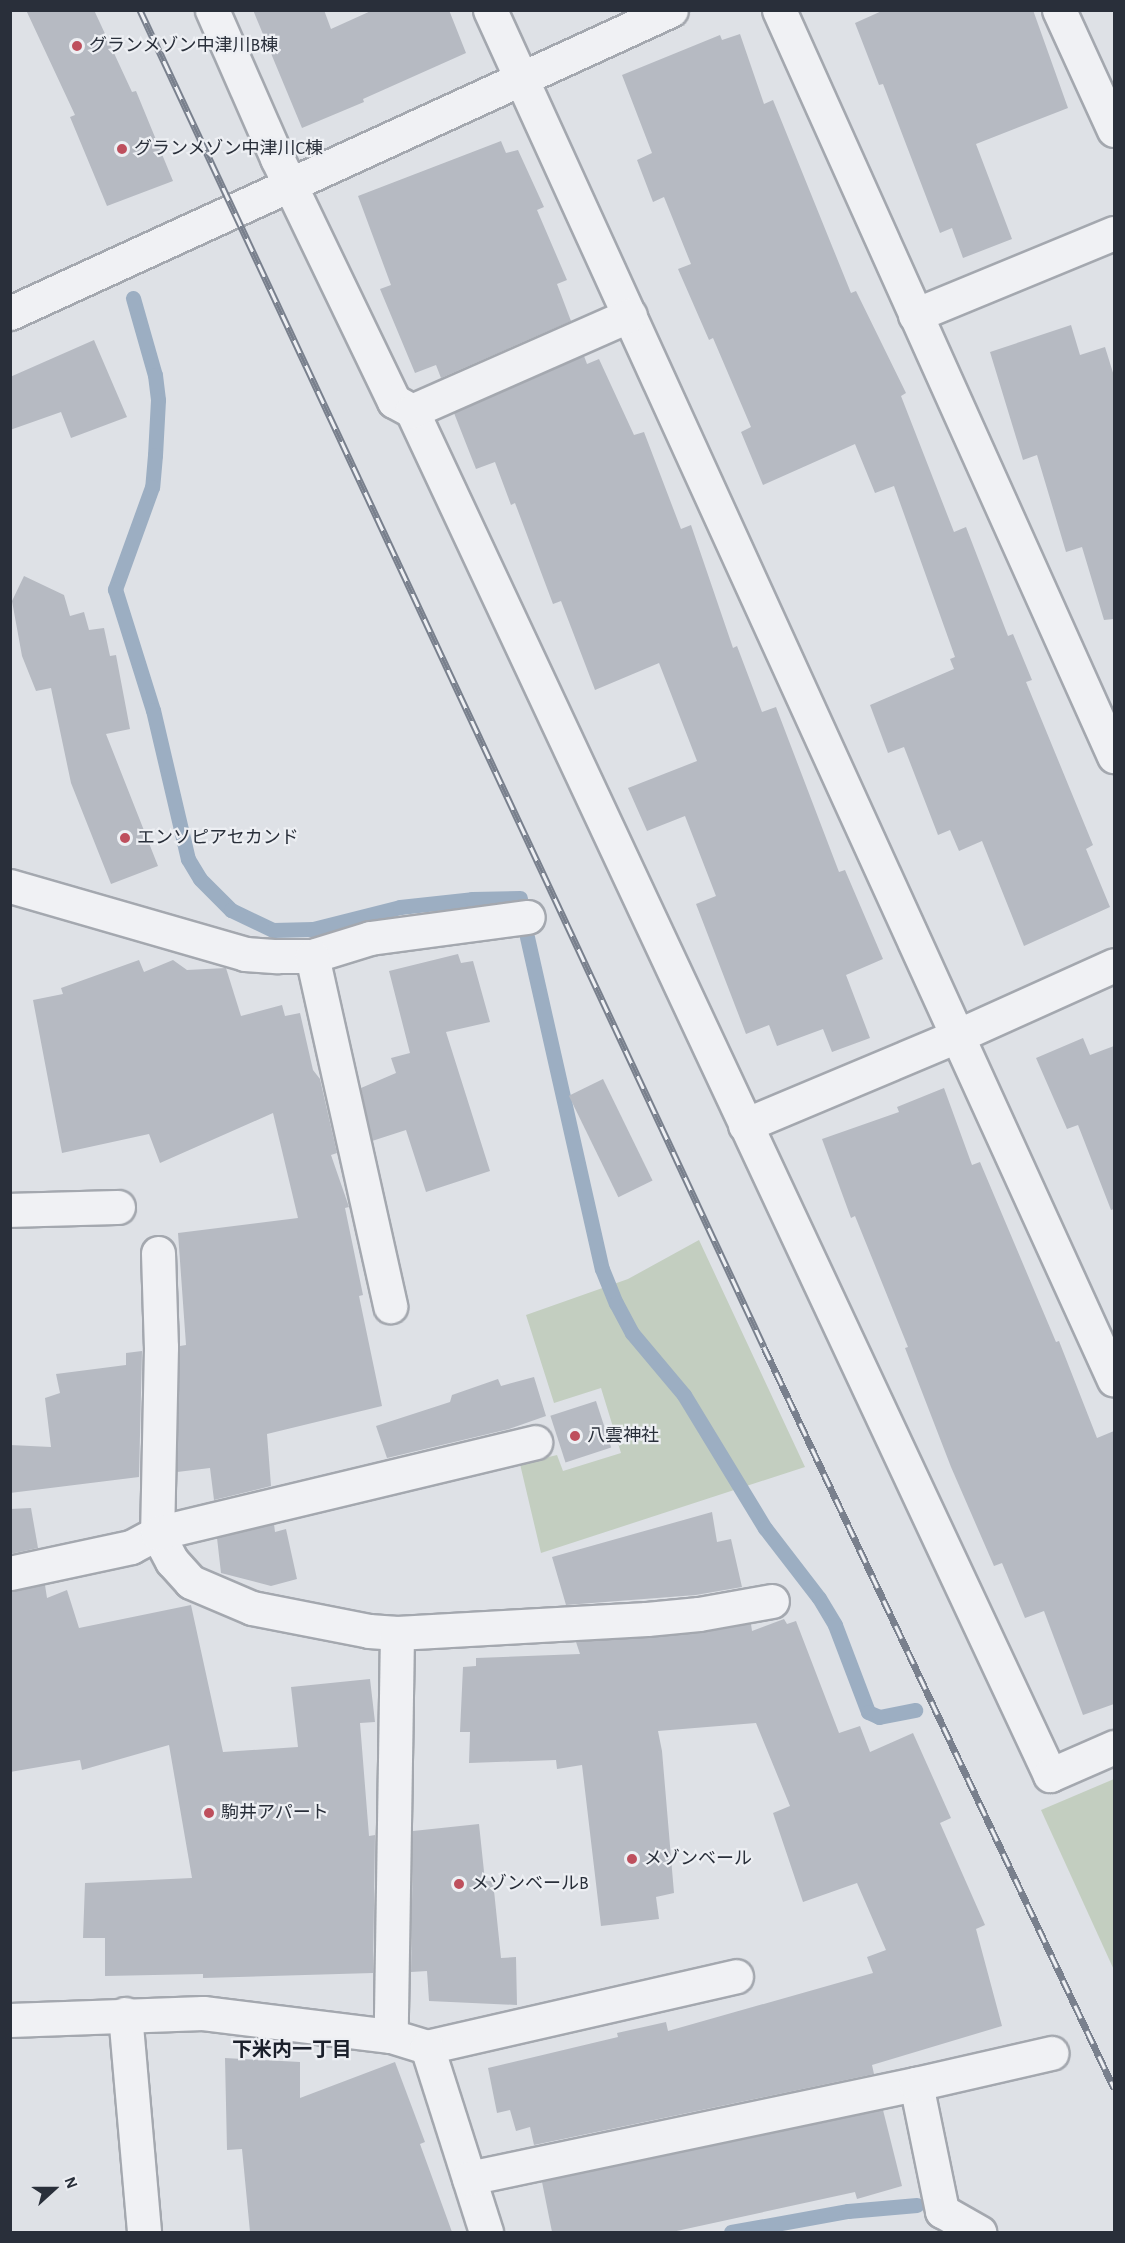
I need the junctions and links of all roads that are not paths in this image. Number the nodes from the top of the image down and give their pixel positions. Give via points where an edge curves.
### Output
1 (212, 10) edge
2 (490, 10) edge
3 (671, 10) edge
4 (778, 10) edge
5 (1059, 10) edge
6 (523, 79) junction
7 (1114, 130) edge
8 (290, 185) junction
9 (1114, 233) edge
10 (10, 313) edge
11 (630, 315) junction
12 (915, 315) junction
13 (412, 411) junction
14 (1114, 756) edge
15 (10, 885) edge
16 (528, 917) dead end
17 (312, 956) junction
18 (1114, 965) edge
19 (957, 1036) junction
20 (745, 1125) junction
21 (118, 1207) dead end
22 (10, 1210) edge
23 (159, 1253) dead end
24 (390, 1306) dead end
25 (1114, 1380) edge
26 (535, 1442) dead end
27 (157, 1533) junction
28 (10, 1573) edge
29 (772, 1601) dead end
30 (398, 1633) junction
31 (1114, 1747) edge
32 (736, 1976) dead end
33 (125, 2014) junction
34 (10, 2020) edge
35 (391, 2036) junction
36 (427, 2048) junction
37 (1051, 2053) dead end
38 (916, 2084) junction
39 (469, 2178) junction
40 (144, 2232) edge
41 (486, 2232) edge
42 (979, 2232) edge

1 - 8 street
2 - 6 street
3 - 6 street
4 - 12 street
5 - 7 street
6 - 8 street
6 - 11 street
8 - 10 street
8 - 13 street via 394,401
9 - 12 street
11 - 13 street
11 - 19 street
12 - 14 street
13 - 20 street
15 - 17 street via 245,954
16 - 17 street via 370,938
17 - 24 street
18 - 19 street
19 - 20 street
19 - 25 street
20 - 31 street via 1050,1775
21 - 22 street
23 - 27 street
26 - 27 street
27 - 28 street via 131,1547
27 - 30 street via 172,1561 191,1582 252,1608
29 - 30 street via 647,1619
30 - 35 street
32 - 36 street
33 - 34 street
33 - 35 street via 203,2013
33 - 40 street
35 - 36 street
36 - 39 street
37 - 38 street
38 - 39 street
38 - 42 street via 942,2211
39 - 41 street

